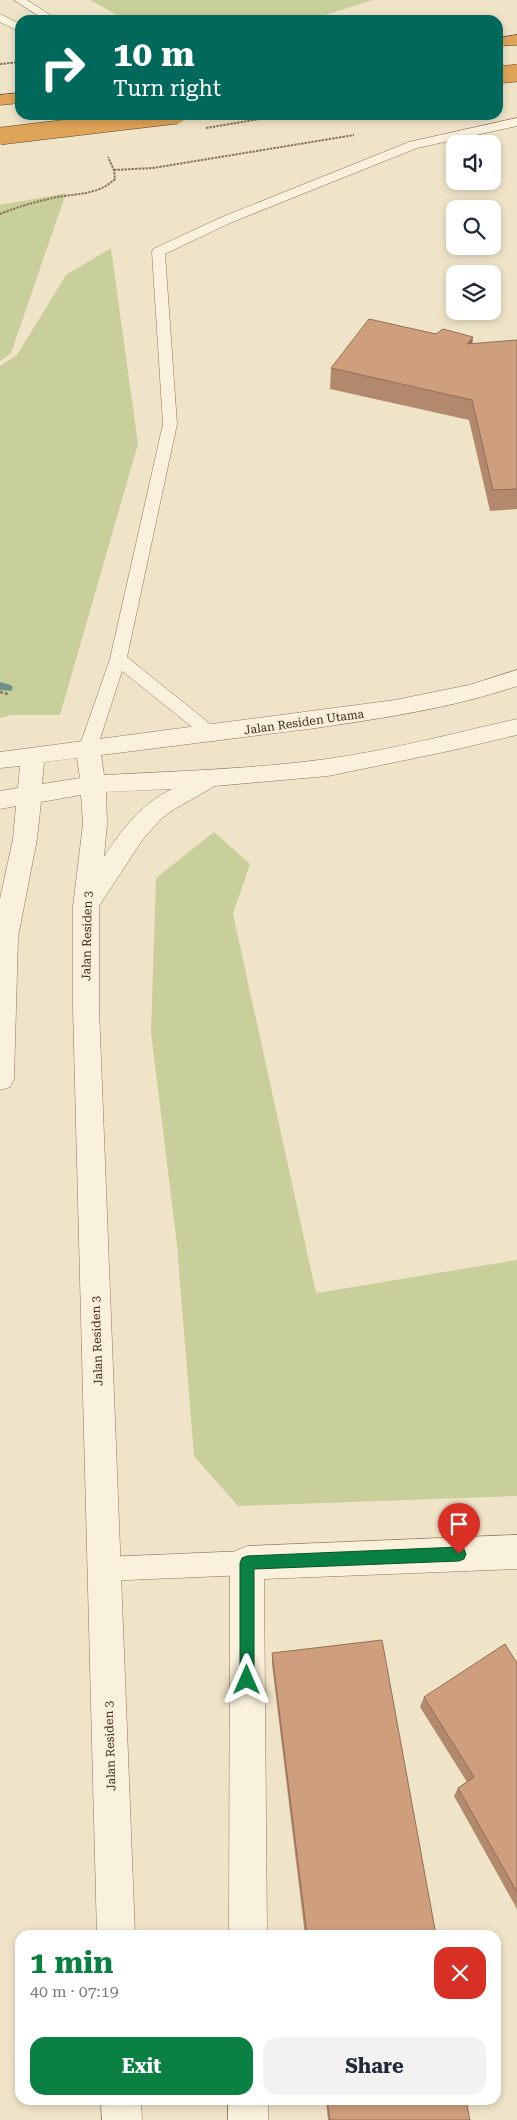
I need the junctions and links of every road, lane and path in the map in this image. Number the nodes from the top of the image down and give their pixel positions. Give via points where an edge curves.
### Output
1 (19, 0) edge
2 (44, 15) edge
3 (0, 17) edge
4 (15, 26) edge
5 (517, 40) edge
6 (503, 41) edge
7 (15, 62) edge
8 (0, 64) edge
9 (517, 73) edge
10 (503, 74) edge
11 (15, 98) edge
12 (0, 100) edge
13 (135, 120) edge
14 (517, 122) edge
15 (356, 134) dead end
16 (0, 136) edge
17 (106, 153) dead end
18 (114, 170) junction
19 (0, 214) edge
20 (118, 659) junction
21 (517, 678) edge
22 (0, 692) edge
23 (8, 694) dead end
24 (517, 727) edge
25 (213, 734) junction
26 (88, 748) junction
27 (33, 755) junction
28 (0, 760) edge
29 (214, 778) junction
30 (93, 784) junction
31 (30, 795) junction
32 (0, 800) edge
33 (86, 906) junction
34 (3, 930) edge
35 (0, 1079) edge
36 (517, 1552) edge
37 (247, 1563) junction
38 (104, 1569) junction
39 (116, 1930) edge
40 (248, 1930) edge
41 (121, 2105) edge
42 (248, 2105) edge
43 (122, 2120) edge
44 (248, 2120) edge

1 - 2 lane
3 - 4 lane
5 - 6 highway
7 - 8 path
9 - 10 highway, bridge
11 - 12 highway
13 - 16 highway, bridge
14 - 20 lane via 413,146 226,220 158,252 170,424
15 - 18 path via 153,168
17 - 18 path
18 - 19 path via 115,178 108,187 96,192 49,199
20 - 25 lane
20 - 26 lane
21 - 25 street, Jalan Residen Utama via 413,706
22 - 23 path
24 - 29 street via 328,767
25 - 26 street, Jalan Residen Utama
26 - 27 street, Jalan Residen Utama
26 - 30 street, Jalan Residen 3
27 - 28 street, Jalan Residen Utama
27 - 31 street
29 - 30 street
29 - 33 street via 151,814 133,835
30 - 31 street
30 - 33 street, Jalan Residen 3 via 95,824
31 - 32 street
31 - 34 street via 25,839
33 - 38 street, Jalan Residen 3 via 86,1018
34 - 35 street
36 - 37 street
37 - 38 lane
37 - 40 street
38 - 39 street, Jalan Residen 3
41 - 43 street
42 - 44 street

